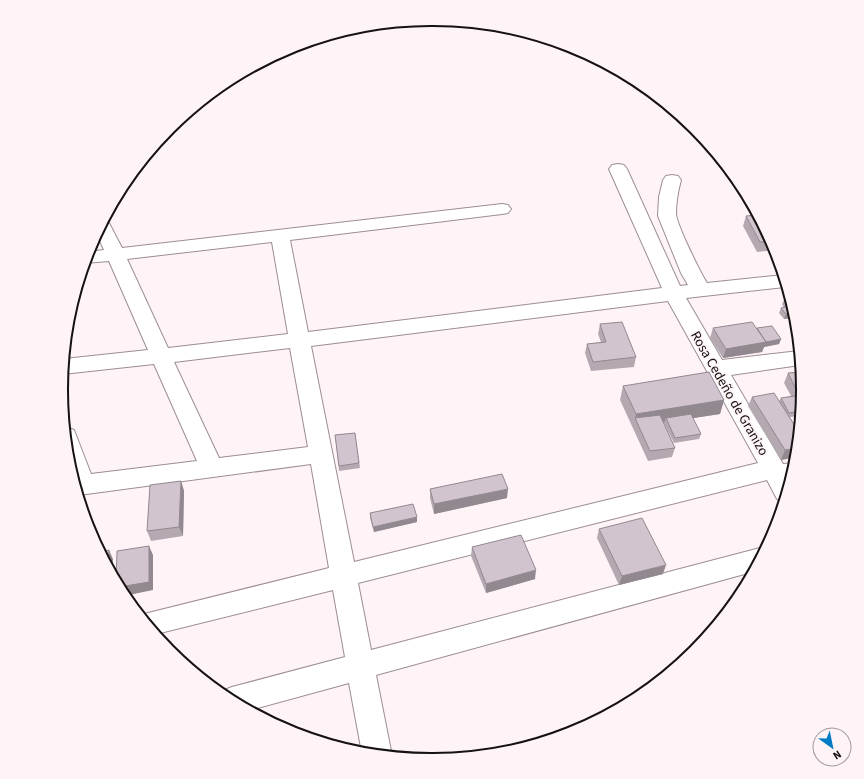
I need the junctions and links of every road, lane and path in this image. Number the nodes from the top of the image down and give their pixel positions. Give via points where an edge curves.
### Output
1 (618, 169) dead end
2 (672, 180) dead end
3 (502, 209) dead end
4 (105, 231) edge
5 (280, 236) junction
6 (116, 254) junction
7 (94, 257) edge
8 (779, 282) edge
9 (701, 290) junction
10 (674, 294) junction
11 (300, 340) junction
12 (162, 356) junction
13 (794, 359) edge
14 (69, 366) edge
15 (716, 369) junction
16 (321, 454) junction
17 (212, 468) junction
18 (782, 477) edge
19 (82, 486) edge
20 (752, 561) edge
21 (344, 576) junction
22 (154, 623) edge
23 (359, 667) junction
24 (241, 699) edge
25 (376, 748) edge

1 - 10 street, Rosa Cedeño de Granizo
2 - 9 street via 667,216
3 - 5 street
4 - 6 street
5 - 6 street
5 - 11 street
6 - 7 street
6 - 12 street
8 - 9 street
9 - 10 street
10 - 11 street
10 - 15 street, Rosa Cedeño de Granizo
11 - 12 street
11 - 16 street
12 - 14 street
12 - 17 street
13 - 15 street
15 - 18 street, Rosa Cedeño de Granizo
16 - 17 street
16 - 21 street
17 - 19 street
18 - 21 street
20 - 23 street
21 - 22 street
21 - 23 street
23 - 24 street
23 - 25 street

